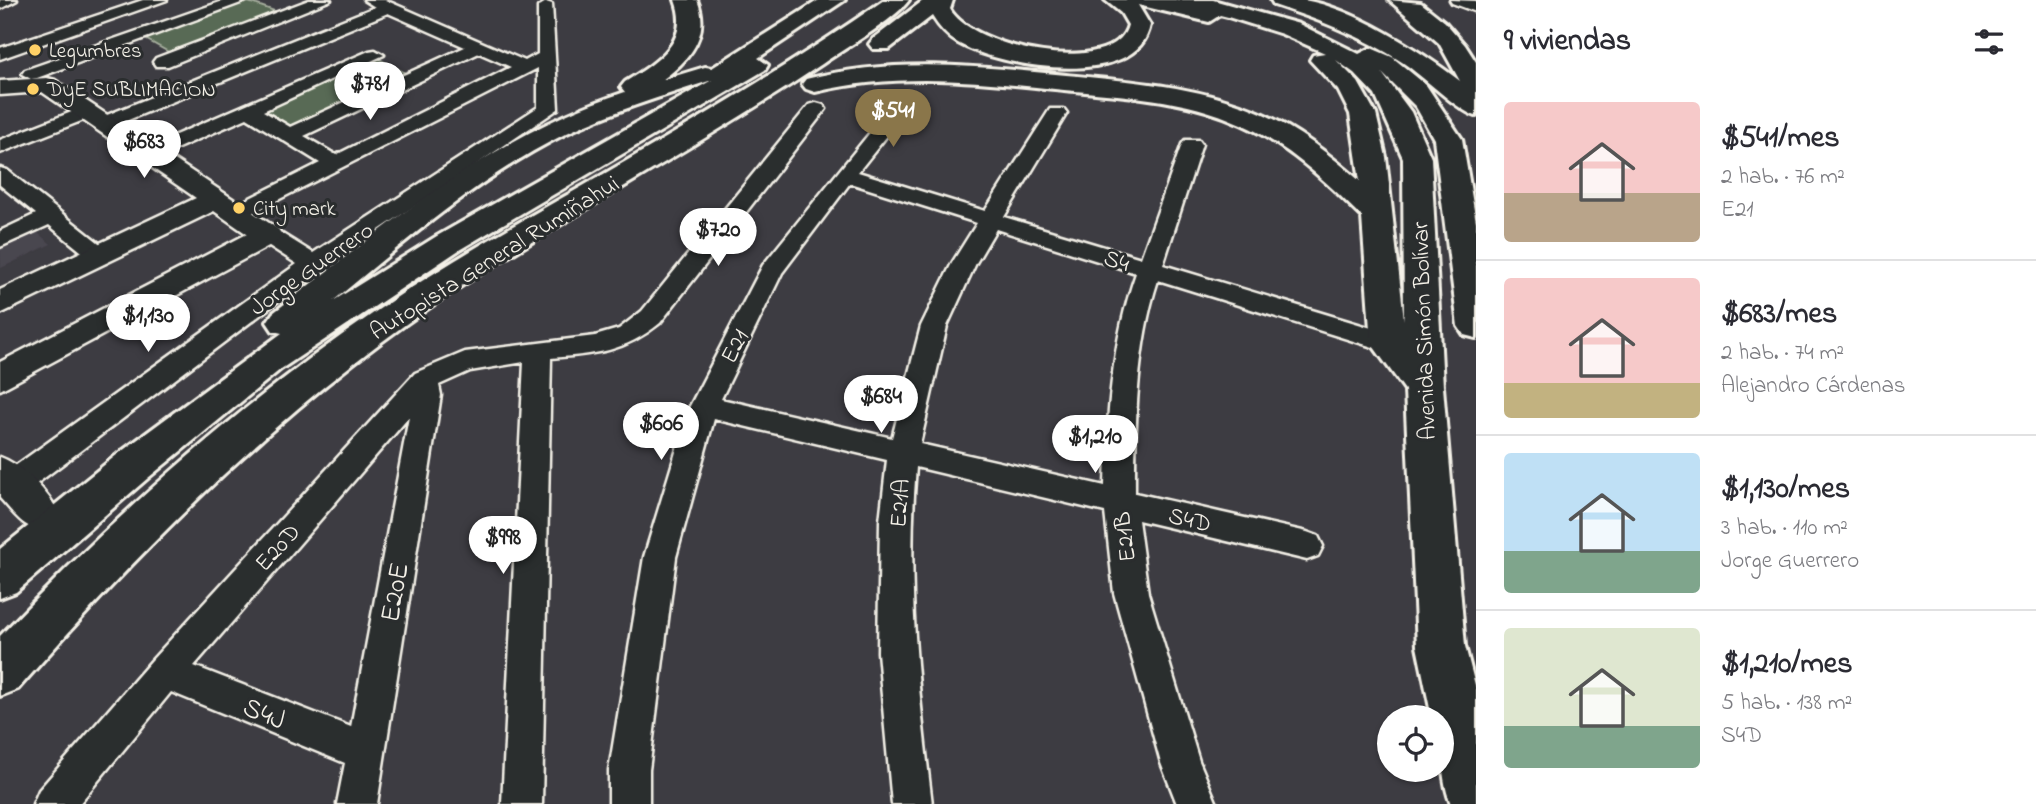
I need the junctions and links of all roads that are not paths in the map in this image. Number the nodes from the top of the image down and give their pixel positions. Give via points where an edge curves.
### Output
1 (9, 0) edge
2 (159, 0) edge
3 (241, 0) edge
4 (323, 0) edge
5 (686, 0) edge
6 (834, 0) edge
7 (859, 0) edge
8 (898, 0) edge
9 (940, 0) edge
10 (1116, 0) edge
11 (1144, 0) edge
12 (1186, 0) edge
13 (1231, 0) edge
14 (1282, 0) edge
15 (1400, 0) edge
16 (1458, 0) edge
17 (272, 4) dead end
18 (380, 4) edge
19 (0, 5) edge
20 (546, 7) dead end
21 (1476, 7) edge
22 (290, 13) junction
23 (327, 32) junction
24 (128, 40) junction
25 (478, 47) junction
26 (3, 49) edge
27 (374, 55) junction
28 (546, 57) junction
29 (162, 62) junction
30 (523, 66) junction
31 (727, 67) junction
32 (416, 76) junction
33 (39, 80) junction
34 (200, 85) junction
35 (0, 88) edge
36 (1476, 90) edge
37 (816, 96) junction
38 (909, 97) dead end
39 (1476, 108) edge
40 (250, 111) junction
41 (593, 111) junction
42 (1057, 113) dead end
43 (96, 118) junction
44 (288, 136) junction
45 (659, 137) junction
46 (1192, 144) dead end
47 (0, 147) edge
48 (148, 154) junction
49 (334, 163) junction
50 (845, 175) junction
51 (4, 183) edge
52 (225, 207) junction
53 (1376, 214) junction
54 (51, 216) junction
55 (991, 220) junction
56 (268, 235) junction
57 (0, 240) edge
58 (100, 256) junction
59 (313, 264) junction
60 (1150, 270) junction
61 (0, 303) edge
62 (1476, 326) edge
63 (1389, 343) junction
64 (538, 350) junction
65 (0, 377) edge
66 (425, 380) junction
67 (1424, 387) junction
68 (704, 406) junction
69 (903, 452) junction
70 (6, 478) edge
71 (1120, 503) junction
72 (40, 515) junction
73 (1307, 546) dead end
74 (0, 570) edge
75 (0, 578) edge
76 (0, 672) edge
77 (165, 672) junction
78 (365, 752) junction
79 (1476, 797) edge
80 (53, 804) edge
81 (357, 804) edge
82 (522, 804) edge
83 (629, 804) edge
84 (912, 804) edge
85 (1197, 804) edge

1 - 19 street
2 - 26 street
3 - 24 street
4 - 22 street
5 - 41 highway via 693,29 682,49 642,83
6 - 31 highway
7 - 45 highway, Autopista General Rumiñahui
8 - 45 highway, Autopista General Rumiñahui via 826,52
9 - 10 highway via 947,25 970,40 1043,59 1082,59 1114,53 1134,41 1139,25 1130,9
9 - 37 highway
11 - 53 highway via 1276,36 1325,62 1349,87 1363,114
12 - 67 highway, Avenida Simón Bolívar via 1294,31 1343,54 1380,84 1405,124 1417,158
13 - 62 highway, Avenida Simón Bolívar via 1298,20 1359,47 1386,63 1437,113 1454,165
14 - 39 highway via 1326,13 1381,38 1440,76
15 - 36 highway via 1443,34 1464,61
16 - 21 street
17 - 22 street
18 - 23 street
18 - 25 street
20 - 28 street
22 - 29 street
23 - 27 street
23 - 34 street
24 - 29 street
24 - 33 street
25 - 30 street
25 - 32 street
26 - 33 street
27 - 32 street
27 - 40 street
28 - 30 street
28 - 59 street, Jorge Guerrero via 548,109
29 - 34 street
30 - 49 street
31 - 41 highway
31 - 45 highway
32 - 44 street
33 - 35 street
33 - 43 street
34 - 43 street
37 - 45 highway via 706,138
37 - 53 highway via 842,76 955,73 1104,86 1210,104 1248,117 1315,156
37 - 64 street, E20D via 651,317 628,335 596,345
38 - 50 street, E21
40 - 44 street
40 - 48 street
41 - 72 highway via 454,191
42 - 55 street, E21A
43 - 47 street
43 - 48 street
44 - 49 street
45 - 75 highway, Autopista General Rumiñahui via 448,243 268,360
45 - 76 highway, Autopista General Rumiñahui via 347,351 257,422 145,523
46 - 60 street, E21B
48 - 52 street
49 - 52 street
50 - 55 street, S4
50 - 68 street, E21 via 771,271
51 - 54 street
52 - 56 street
52 - 58 street
53 - 63 highway
54 - 57 street
54 - 58 street
55 - 60 street, S4
55 - 69 street, E21A via 934,326
56 - 59 street
56 - 65 street
58 - 61 street
59 - 70 street, Jorge Guerrero
60 - 63 street, S4
60 - 71 street, E21B via 1138,302 1126,372
63 - 67 highway
64 - 66 street, E20D via 465,362
64 - 82 street
66 - 77 street, E20D
66 - 78 street, E20E via 427,395
67 - 79 highway, Avenida Simón Bolívar via 1441,646
68 - 69 street, S4D
68 - 83 street, E21 via 660,557 629,770
69 - 71 street, S4D
69 - 84 street, E21A via 896,521 896,652
70 - 72 street
71 - 73 street, S4D
71 - 85 street, E21B via 1131,593 1180,763
72 - 74 highway via 11,548
77 - 78 street, S4J
77 - 80 street, E20D
78 - 81 street, E20E

